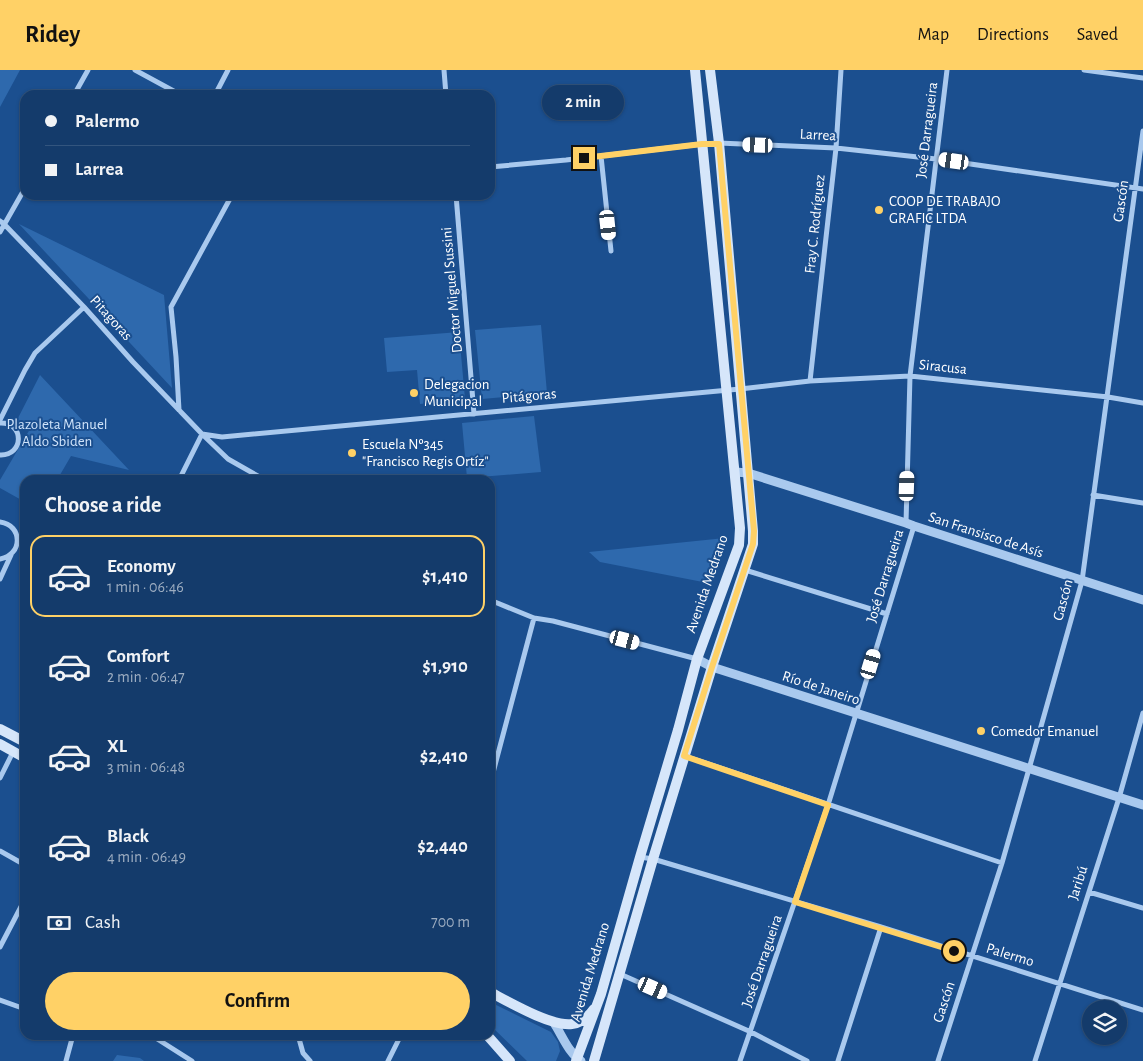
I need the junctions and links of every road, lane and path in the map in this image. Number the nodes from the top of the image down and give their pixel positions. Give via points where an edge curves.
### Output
1 (88, 70) edge
2 (135, 70) edge
3 (228, 70) edge
4 (444, 70) edge
5 (694, 70) edge
6 (710, 70) edge
7 (841, 70) edge
8 (947, 70) edge
9 (1084, 70) edge
10 (1143, 78) edge
11 (77, 90) edge
12 (172, 90) edge
13 (218, 90) edge
14 (446, 90) edge
15 (1143, 131) edge
16 (702, 144) junction
17 (719, 144) junction
18 (836, 148) junction
19 (601, 156) junction
20 (936, 158) junction
21 (495, 167) edge
22 (1136, 188) junction
23 (1143, 189) edge
24 (20, 196) edge
25 (229, 200) edge
26 (456, 200) edge
27 (2, 223) edge
28 (0, 232) edge
29 (611, 251) dead end
30 (84, 307) junction
31 (910, 376) junction
32 (810, 381) junction
33 (740, 388) junction
34 (727, 390) junction
35 (1108, 397) junction
36 (1143, 403) edge
37 (179, 410) junction
38 (474, 414) junction
39 (0, 422) edge
40 (202, 434) junction
41 (0, 455) edge
42 (735, 472) junction
43 (748, 474) junction
44 (182, 475) edge
45 (256, 475) edge
46 (1094, 496) junction
47 (1143, 503) edge
48 (0, 522) edge
49 (910, 524) junction
50 (11, 555) junction
51 (0, 559) edge
52 (745, 570) junction
53 (0, 578) edge
54 (1082, 581) junction
55 (1143, 600) edge
56 (495, 602) edge
57 (886, 614) junction
58 (534, 618) junction
59 (697, 659) junction
60 (712, 667) junction
61 (1143, 712) edge
62 (856, 714) junction
63 (0, 729) edge
64 (20, 739) edge
65 (0, 744) edge
66 (14, 751) junction
67 (20, 755) edge
68 (684, 756) junction
69 (495, 765) edge
70 (1030, 769) junction
71 (0, 778) edge
72 (1119, 798) junction
73 (828, 805) junction
74 (1143, 805) edge
75 (0, 851) edge
76 (640, 857) junction
77 (653, 859) junction
78 (20, 861) edge
79 (1002, 863) junction
80 (1089, 892) junction
81 (795, 902) junction
82 (1143, 908) edge
83 (20, 909) edge
84 (881, 928) junction
85 (0, 947) edge
86 (972, 957) junction
87 (620, 974) junction
88 (1059, 984) junction
89 (495, 995) edge
90 (0, 1000) edge
91 (597, 1006) junction
92 (20, 1007) edge
93 (1143, 1010) edge
94 (554, 1023) junction
95 (751, 1032) junction
96 (72, 1040) edge
97 (159, 1040) edge
98 (299, 1040) edge
99 (398, 1040) edge
100 (491, 1040) edge
101 (578, 1060) edge
102 (66, 1061) edge
103 (192, 1061) edge
104 (310, 1061) edge
105 (388, 1061) edge
106 (510, 1061) edge
107 (594, 1061) edge
108 (740, 1061) edge
109 (806, 1061) edge
110 (838, 1061) edge
111 (938, 1061) edge
112 (1035, 1061) edge

1 - 11 street
2 - 12 street
3 - 13 street
4 - 14 street
5 - 16 main road, Avenida Medrano
6 - 17 main road, Avenida Medrano
7 - 18 street, Fray C. Rodríguez
8 - 20 street, José Darragueira
9 - 10 street
15 - 22 street, Gascón
16 - 17 street, Larrea
16 - 19 street, Larrea
16 - 34 main road, Avenida Medrano
17 - 18 street, Larrea
17 - 33 main road, Avenida Medrano
18 - 20 street, Larrea
18 - 32 street, Fray C. Rodríguez
19 - 21 street, Larrea
19 - 29 street
20 - 22 street, Larrea
20 - 31 street, José Darragueira
22 - 23 street, Larrea
22 - 35 street, Gascón
24 - 27 street
25 - 37 street via 171,307
26 - 38 street, Doctor Miguel Sussini
27 - 28 street
27 - 30 street, Pitagoras
30 - 37 street, Pitagoras
30 - 39 street via 35,353
31 - 32 street, Siracusa
31 - 35 street, Siracusa
31 - 49 street, José Darragueira
32 - 33 street, Siracusa
33 - 34 street, Pitágoras
33 - 43 main road, Avenida Medrano
34 - 38 street, Pitágoras
34 - 42 main road, Avenida Medrano
35 - 36 street, Siracusa
35 - 46 street, Gascón
37 - 40 street, Pitagoras
38 - 40 street, Pitágoras via 222,437
39 - 41 street via 14,427 19,441 14,450
40 - 44 street
40 - 45 street via 228,459
42 - 43 street, San Fransisco de Asís
42 - 59 main road, Avenida Medrano via 739,545
43 - 49 street, San Fransisco de Asís
43 - 52 main road, Avenida Medrano via 754,531
46 - 47 street
46 - 54 street, Gascón
48 - 50 street via 9,525 18,539
49 - 54 street, San Fransisco de Asís
49 - 57 street, José Darragueira
50 - 51 street
50 - 53 street
52 - 57 street
52 - 60 main road, Avenida Medrano
54 - 55 street, San Fransisco de Asís
54 - 70 street, Gascón
56 - 58 street, Río de Janeiro
57 - 62 street, José Darragueira
58 - 59 street, Río de Janeiro
58 - 69 street
59 - 60 street, Río de Janeiro
59 - 76 main road, Avenida Medrano
60 - 62 street, Río de Janeiro
60 - 68 main road, Avenida Medrano
61 - 72 street, Jaribú
62 - 70 street, Río de Janeiro
62 - 73 street, José Darragueira
63 - 64 main road
65 - 66 main road
66 - 67 main road
66 - 71 street
68 - 73 street
68 - 77 main road, Avenida Medrano
70 - 72 street, Río de Janeiro
70 - 79 street, Gascón
72 - 74 street, Río de Janeiro
72 - 80 street, Jaribú
73 - 79 street
73 - 81 street, José Darragueira
75 - 78 street
76 - 77 street, Palermo
76 - 91 main road, Avenida Medrano
77 - 81 street, Palermo
77 - 87 main road, Avenida Medrano
79 - 86 street, Gascón
80 - 82 street
80 - 88 street, Jaribú
81 - 84 street, Palermo
81 - 95 street, José Darragueira
83 - 85 street
84 - 86 street, Palermo
84 - 110 street
86 - 88 street, Palermo
86 - 111 street, Gascón
87 - 95 street
87 - 107 main road, Avenida Medrano
88 - 93 street, Palermo
88 - 112 street, Jaribú
89 - 94 main road
90 - 92 street
91 - 94 main road via 580,1022
91 - 101 main road, Avenida Medrano
94 - 101 street
95 - 108 street, José Darragueira
95 - 109 street
96 - 102 street
97 - 103 street
98 - 104 street via 303,1053
99 - 105 street
100 - 106 main road

